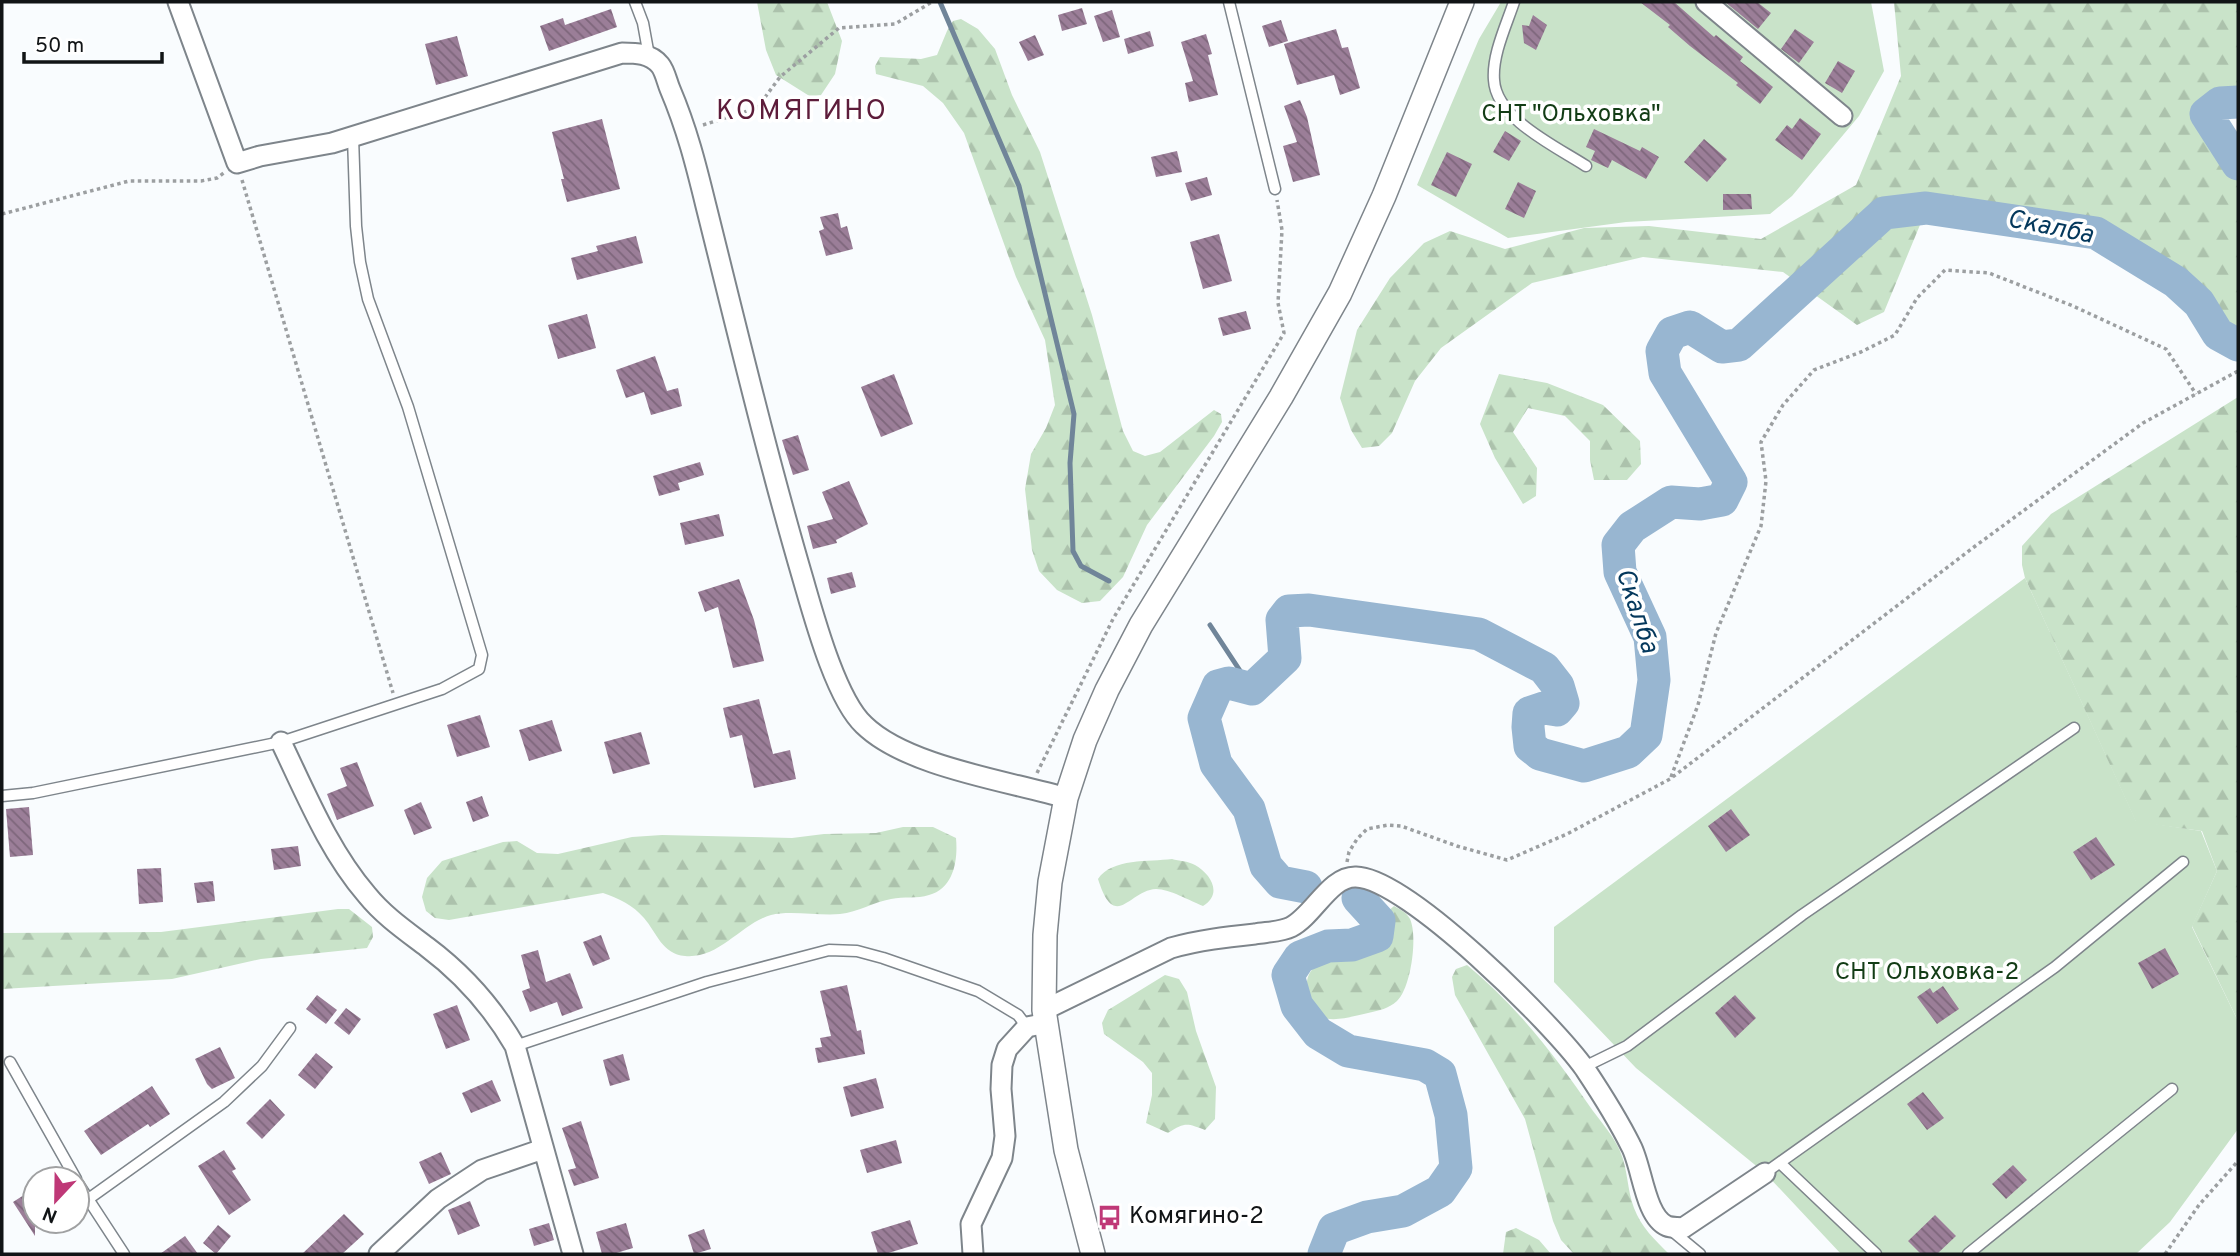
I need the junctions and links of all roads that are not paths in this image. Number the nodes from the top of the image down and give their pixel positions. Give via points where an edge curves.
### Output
1 (178, 2) edge
2 (635, 2) edge
3 (1228, 2) edge
4 (1461, 2) edge
5 (1514, 2) edge
6 (1706, 2) edge
7 (649, 56) junction
8 (1842, 116) dead end
9 (353, 137) junction
10 (1586, 166) dead end
11 (1275, 189) road end
12 (2074, 728) dead end
13 (281, 742) junction
14 (2, 796) edge
15 (1066, 798) junction
16 (2183, 862) dead end
17 (1039, 1020) junction
18 (290, 1028) dead end
19 (515, 1046) junction
20 (10, 1062) dead end
21 (1584, 1068) junction
22 (2172, 1089) dead end
23 (544, 1149) junction
24 (68, 1165) edge
25 (1772, 1168) junction
26 (91, 1197) edge
27 (91, 1206) edge
28 (1668, 1227) junction
29 (124, 1254) edge
30 (379, 1254) edge
31 (573, 1254) edge
32 (973, 1254) edge
33 (1093, 1254) edge
34 (1700, 1254) edge
35 (1875, 1254) edge
36 (1968, 1254) edge

1 - 9 street via 237,163
2 - 7 lane
3 - 11 lane
4 - 15 street via 1340,293 1141,625 1085,740
5 - 10 lane via 1497,57 1494,81 1498,97 1511,116
6 - 8 street
7 - 9 street via 622,53
7 - 15 street via 660,66 687,129 776,486 820,635 851,708 863,725 913,754
9 - 13 lane via 356,226 368,299 408,407 482,654 479,669 442,689
12 - 21 lane via 1802,915 1627,1046
13 - 14 lane
13 - 19 street via 324,832 366,895 470,986
15 - 17 street via 1050,882
16 - 25 lane via 2054,967
17 - 19 lane via 1018,1015 978,991 883,958 829,950 707,982
17 - 21 street via 1171,948 1289,928 1340,880 1356,877 1381,882 1434,919 1541,1017
17 - 32 street via 1007,1049 1002,1065 1002,1158 971,1224
17 - 33 street
18 - 26 lane via 262,1066 224,1102
19 - 23 street
20 - 24 lane
21 - 28 street via 1632,1148 1656,1218
22 - 36 lane
23 - 30 street via 482,1170 438,1199
23 - 31 street
25 - 28 street via 1683,1228
25 - 35 lane
27 - 29 lane
28 - 34 lane

